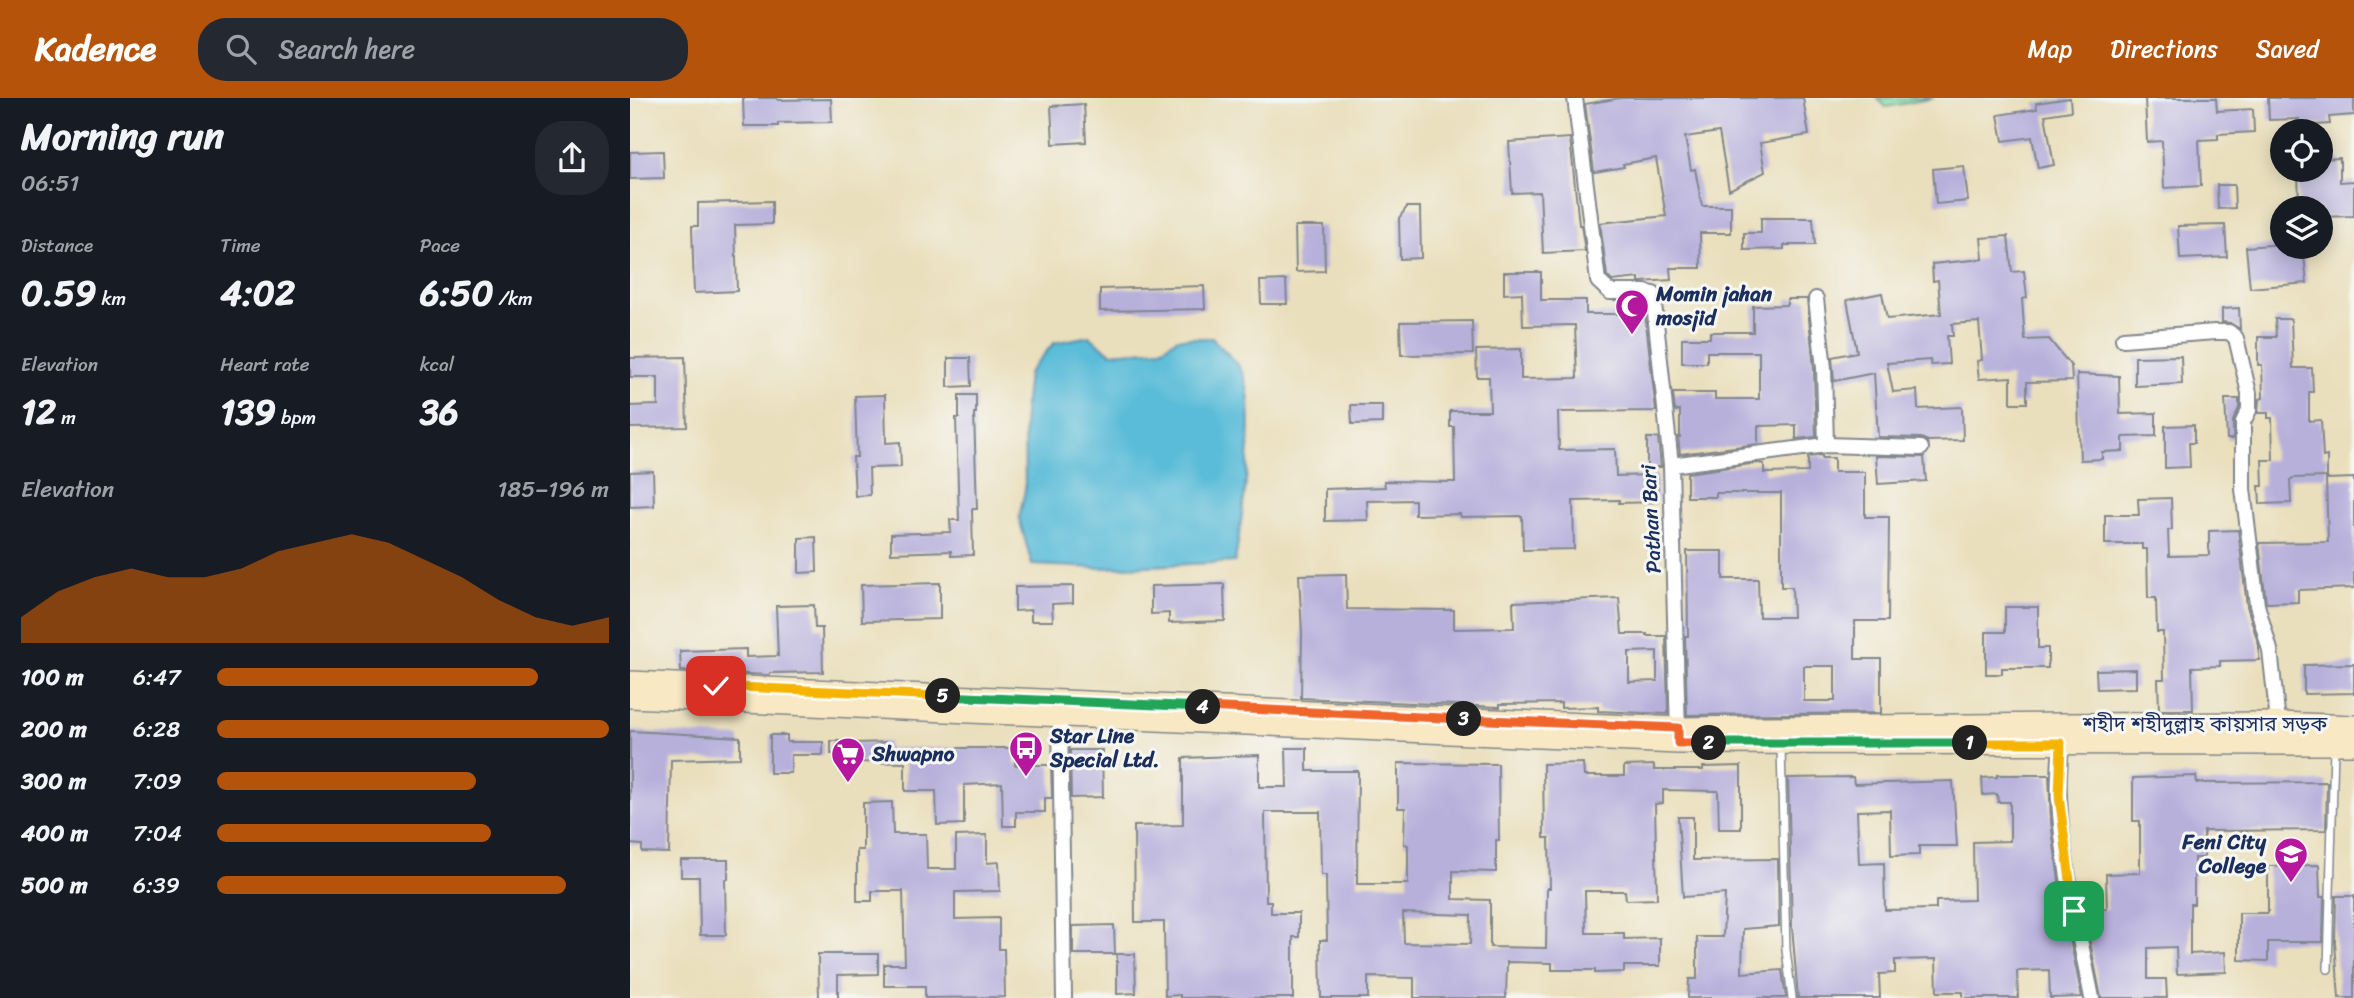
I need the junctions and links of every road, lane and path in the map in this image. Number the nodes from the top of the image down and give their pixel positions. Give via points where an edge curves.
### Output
1 (1575, 98) edge
2 (1816, 299) dead end
3 (2123, 338) dead end
4 (1826, 445) junction
5 (1922, 448) dead end
6 (1671, 466) junction
7 (630, 682) edge
8 (630, 697) edge
9 (1060, 716) junction
10 (2354, 726) edge
11 (2279, 733) junction
12 (1678, 735) junction
13 (1781, 742) junction
14 (2061, 743) junction
15 (2344, 744) edge
16 (2328, 968) dead end
17 (1064, 998) edge
18 (1792, 998) edge
19 (2092, 998) edge

1 - 6 street, Pathan Bari via 1598,281 1610,292 1653,294
2 - 4 street
3 - 11 street via 2229,332 2236,338 2249,393 2243,422 2243,489
4 - 5 street
4 - 6 street
6 - 12 street, Pathan Bari
7 - 12 main road, শহীদ শহীদুল্লাহ কায়সার সড়ক
8 - 9 main road, শহীদ শহীদুল্লাহ কায়সার সড়ক
9 - 12 main road, শহীদ শহীদুল্লাহ কায়সার সড়ক
9 - 17 street
10 - 11 main road, শহীদ শহীদুল্লাহ কায়সার সড়ক
11 - 12 main road, শহীদ শহীদুল্লাহ কায়সার সড়ক
11 - 14 main road, শহীদ শহীদুল্লাহ কায়সার সড়ক
11 - 15 main road, শহীদ শহীদুল্লাহ কায়সার সড়ক
12 - 13 main road, শহীদ শহীদুল্লাহ কায়সার সড়ক
13 - 14 main road, শহীদ শহীদুল্লাহ কায়সার সড়ক
13 - 18 lane via 1786,950
14 - 19 street via 2063,842
15 - 16 lane

